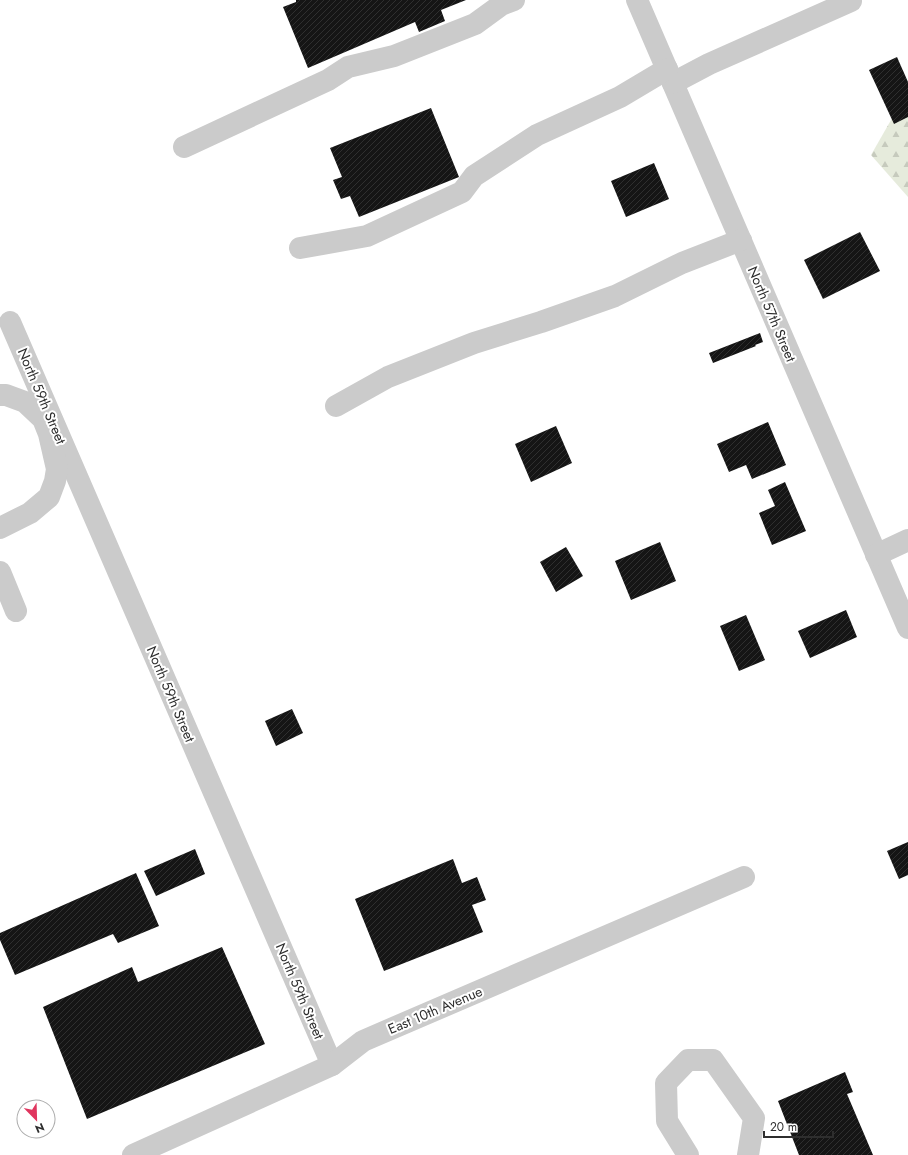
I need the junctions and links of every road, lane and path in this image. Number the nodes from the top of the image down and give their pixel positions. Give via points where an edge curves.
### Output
1 (514, 0) edge
2 (637, 0) edge
3 (851, 1) dead end
4 (670, 76) junction
5 (184, 147) dead end
6 (740, 240) junction
7 (300, 248) dead end
8 (10, 322) dead end
9 (0, 395) edge
10 (336, 406) dead end
11 (0, 528) edge
12 (908, 540) edge
13 (876, 555) junction
14 (0, 572) edge
15 (16, 611) dead end
16 (908, 628) edge
17 (744, 877) dead end
18 (332, 1065) junction
19 (146, 1152) edge
20 (688, 1155) edge
21 (748, 1155) edge

1 - 5 street via 475,24 394,56 348,67 328,80
2 - 4 street, North 57th Street
3 - 4 street via 709,64
4 - 6 street, North 57th Street
4 - 7 street via 537,135 474,176 462,192 367,236
6 - 10 street via 682,263 615,296 474,343 388,377
6 - 13 street, North 57th Street
8 - 18 street, North 59th Street
9 - 11 street via 6,394 25,402 43,419 57,469 49,497 30,512
12 - 13 street
13 - 16 street, North 57th Street
14 - 15 street
17 - 18 street, East 10th Avenue via 363,1041
18 - 19 street, East 10th Avenue
20 - 21 street via 667,1121 666,1083 688,1060 713,1060 754,1118

